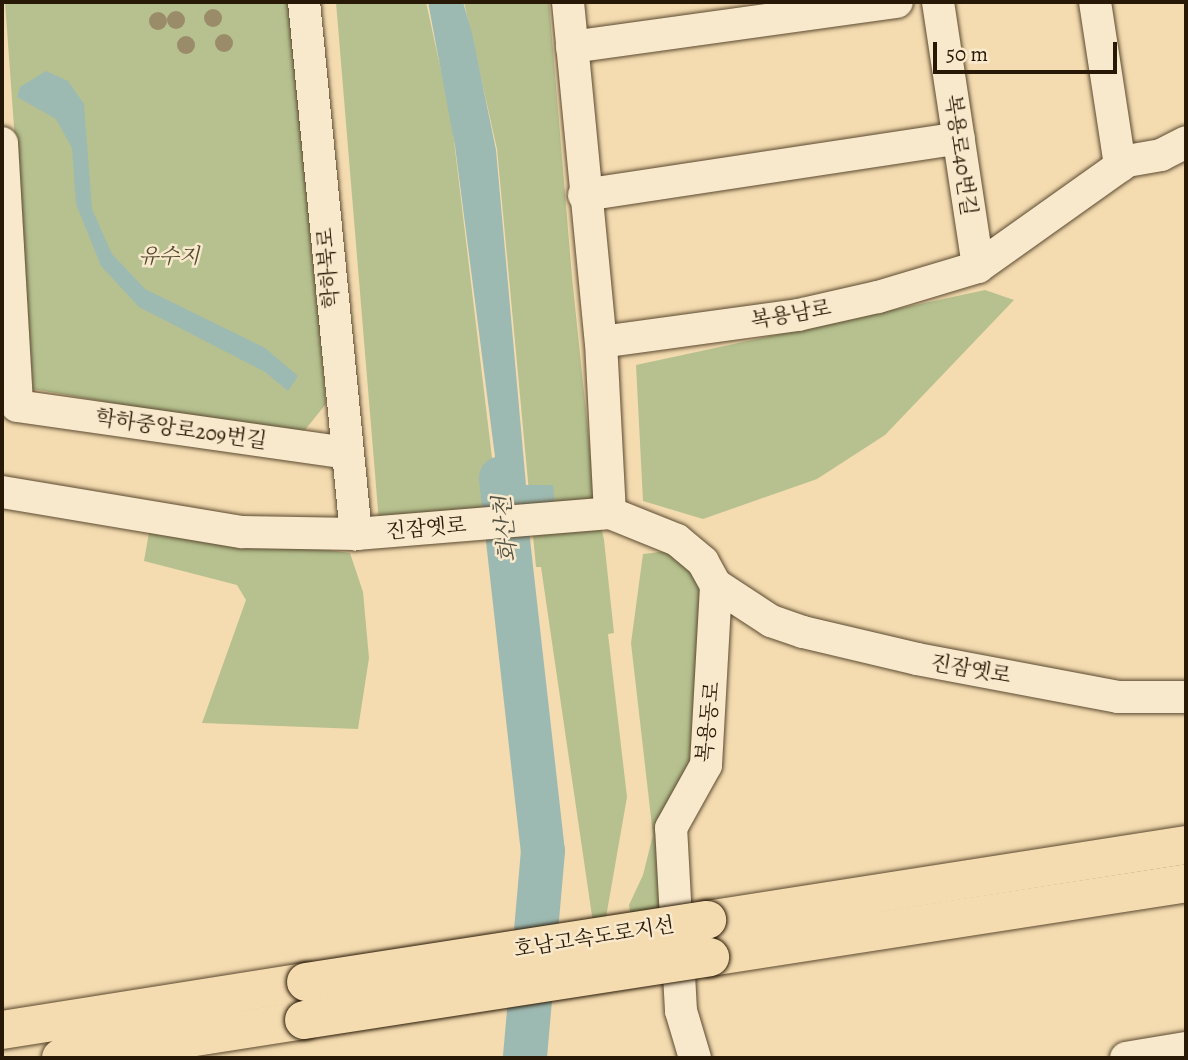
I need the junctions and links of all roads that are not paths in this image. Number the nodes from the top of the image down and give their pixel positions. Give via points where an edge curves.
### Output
1 (304, 2) edge
2 (568, 2) edge
3 (897, 2) edge
4 (939, 2) edge
5 (1095, 2) edge
6 (572, 47) junction
7 (959, 138) junction
8 (1186, 142) edge
9 (2, 143) edge
10 (1120, 166) junction
11 (584, 195) junction
12 (978, 267) junction
13 (601, 342) junction
14 (345, 453) junction
15 (2, 492) edge
16 (603, 513) junction
17 (370, 532) junction
18 (716, 585) junction
19 (1186, 697) edge
20 (1186, 845) edge
21 (1186, 883) edge
22 (2, 1030) edge
23 (1186, 1048) edge
24 (61, 1058) edge
25 (695, 1058) edge
26 (1126, 1058) edge

1 - 14 street, 학하북로
2 - 6 street
3 - 6 street
4 - 7 street, 복용로40번길
5 - 10 street
6 - 11 street
7 - 11 street
7 - 12 street, 복용로40번길
8 - 10 street, 복용남로
9 - 14 street, 학하중앙로209번길 via 17,405
10 - 12 street, 복용남로
11 - 13 street
12 - 13 street, 복용남로 via 798,315
13 - 16 street
14 - 17 street, 학하북로
15 - 17 street, 진잠옛로 via 242,532
16 - 17 street, 진잠옛로
16 - 18 street, 진잠옛로 via 677,540 703,562
18 - 19 street, 진잠옛로 via 771,621 863,648 1118,697
18 - 25 street, 복용동로 via 706,765 671,828 681,1011
20 - 22 highway, 호남고속도로지선, bridge
21 - 24 highway, 호남고속도로지선, bridge
23 - 26 street

